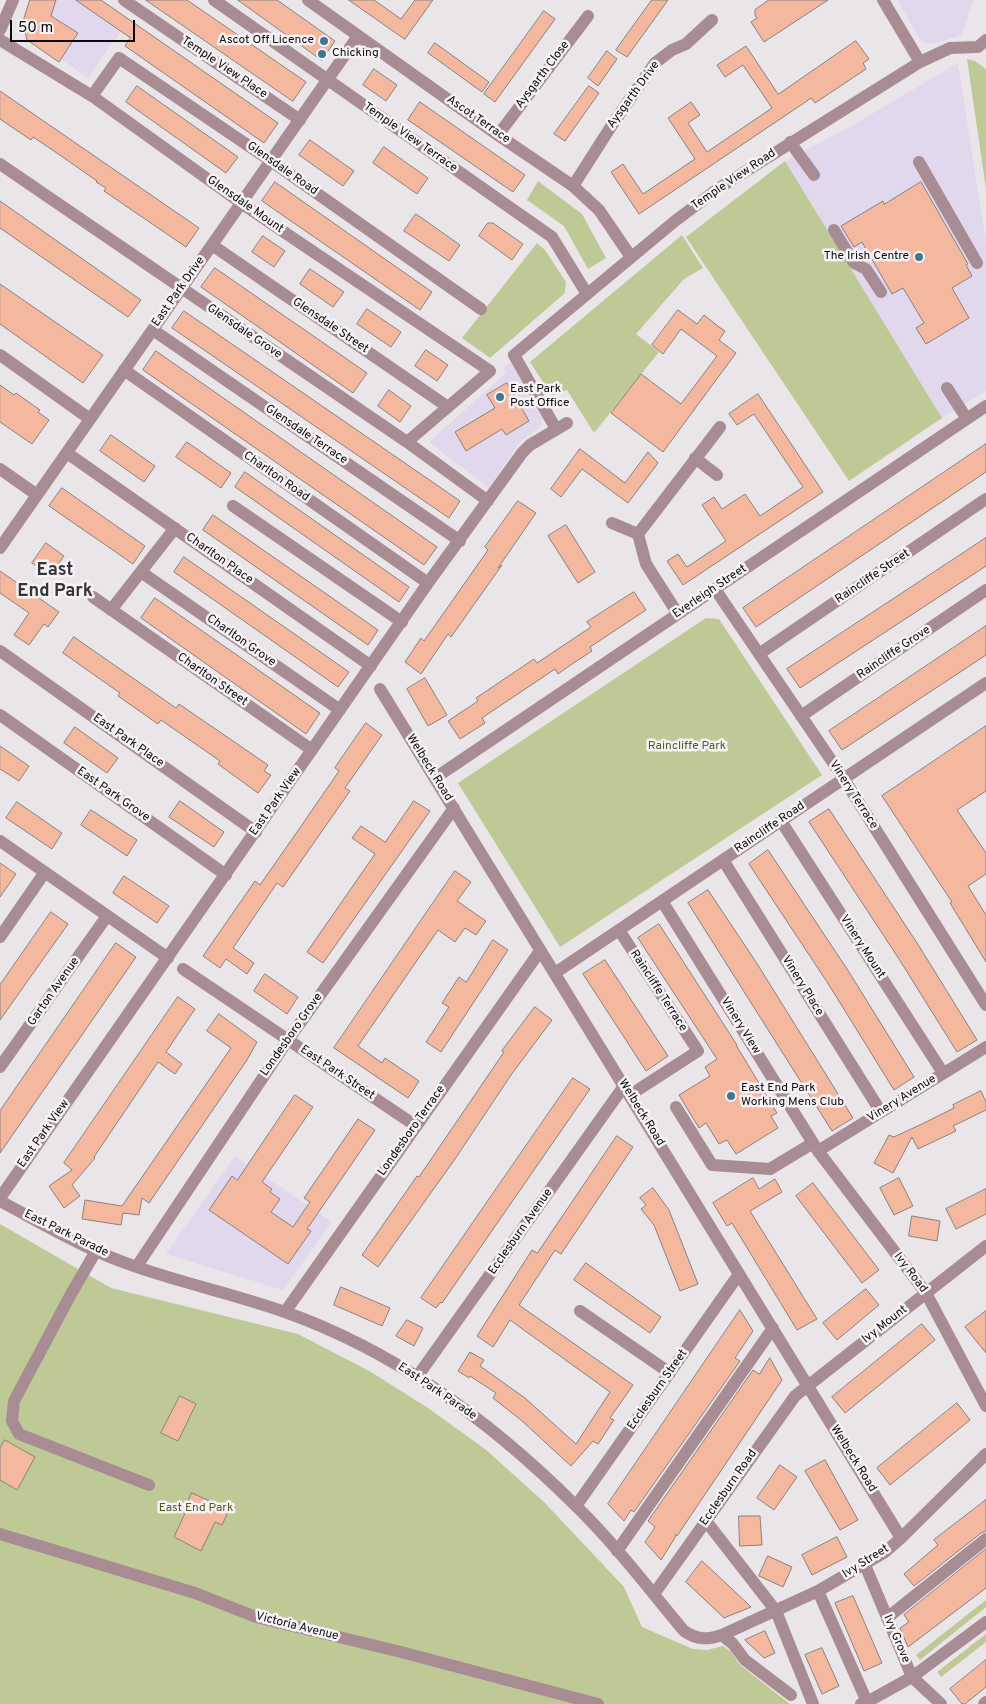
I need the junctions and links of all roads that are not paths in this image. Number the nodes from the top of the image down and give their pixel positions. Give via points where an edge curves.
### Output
1 (13, 0) edge
2 (124, 0) edge
3 (214, 0) edge
4 (308, 0) edge
5 (882, 0) edge
6 (588, 16) dead end
7 (712, 20) dead end
8 (0, 30) edge
9 (358, 36) junction
10 (0, 40) edge
11 (983, 48) edge
12 (920, 62) junction
13 (328, 80) junction
14 (92, 96) junction
15 (300, 120) junction
16 (498, 135) junction
17 (790, 142) junction
18 (270, 161) junction
19 (919, 162) dead end
20 (0, 164) edge
21 (814, 175) dead end
22 (573, 186) junction
23 (241, 203) junction
24 (834, 230) dead end
25 (212, 245) junction
26 (630, 258) junction
27 (977, 263) dead end
28 (181, 289) junction
29 (881, 292) dead end
30 (587, 294) junction
31 (481, 309) dead end
32 (153, 330) junction
33 (0, 355) edge
34 (124, 370) junction
35 (947, 388) dead end
36 (986, 406) edge
37 (448, 407) junction
38 (90, 419) junction
39 (967, 419) junction
40 (561, 426) joint
41 (720, 427) dead end
42 (407, 442) junction
43 (66, 453) junction
44 (695, 458) junction
45 (0, 469) edge
46 (717, 476) dead end
47 (37, 495) junction
48 (986, 499) edge
49 (488, 501) junction
50 (233, 506) dead end
51 (612, 523) dead end
52 (175, 528) junction
53 (4, 533) edge
54 (638, 534) junction
55 (460, 541) junction
56 (0, 548) edge
57 (141, 572) junction
58 (428, 583) junction
59 (715, 589) junction
60 (986, 590) edge
61 (94, 597) dead end
62 (111, 610) junction
63 (678, 614) junction
64 (402, 622) junction
65 (0, 651) edge
66 (759, 654) junction
67 (371, 666) junction
68 (986, 683) edge
69 (380, 689) dead end
70 (340, 710) junction
71 (0, 715) edge
72 (801, 716) junction
73 (312, 750) junction
74 (434, 778) junction
75 (844, 779) junction
76 (454, 808) junction
77 (781, 821) junction
78 (256, 832) junction
79 (0, 841) edge
80 (723, 860) junction
81 (45, 872) junction
82 (226, 874) junction
83 (662, 901) junction
84 (108, 916) junction
85 (618, 930) junction
86 (0, 937) edge
87 (540, 951) junction
88 (168, 958) junction
89 (183, 968) dead end
90 (554, 973) junction
91 (986, 1005) edge
92 (288, 1040) junction
93 (986, 1047) edge
94 (0, 1067) edge
95 (943, 1073) junction
96 (627, 1091) junction
97 (676, 1107) dead end
98 (881, 1112) junction
99 (416, 1126) junction
100 (815, 1147) junction
101 (0, 1199) edge
102 (986, 1246) edge
103 (96, 1251) junction
104 (137, 1266) junction
105 (740, 1274) junction
106 (926, 1293) junction
107 (580, 1311) dead end
108 (285, 1312) junction
109 (773, 1328) junction
110 (670, 1373) junction
111 (417, 1377) junction
112 (808, 1386) junction
113 (986, 1406) edge
114 (986, 1454) edge
115 (149, 1484) dead end
116 (576, 1506) junction
117 (706, 1521) junction
118 (0, 1534) edge
119 (901, 1538) junction
120 (986, 1539) edge
121 (617, 1551) junction
122 (865, 1564) junction
123 (818, 1591) junction
124 (654, 1594) junction
125 (776, 1611) junction
126 (887, 1618) junction
127 (986, 1622) edge
128 (722, 1635) junction
129 (912, 1677) junction
130 (791, 1695) dead end
131 (864, 1703) edge
132 (598, 1704) edge
133 (813, 1704) edge
134 (941, 1704) edge

1 - 8 street
2 - 15 street, Temple View Place
3 - 13 street, Temple View Terrace
4 - 9 street, Ascot Terrace
5 - 12 street
6 - 16 street, Aysgarth Close
7 - 22 street, Aysgarth Drive via 686,44 655,63
9 - 13 street, East Park Drive
9 - 16 street, Ascot Terrace
10 - 14 street, Glensdale Mount
11 - 12 street, Temple View Road via 950,48
12 - 17 street, Temple View Road
13 - 15 street, East Park Drive
13 - 30 street, Temple View Terrace via 552,237
14 - 18 street, Glensdale Road via 119,58
14 - 23 street, Glensdale Mount
15 - 18 street, East Park Drive
16 - 22 street, Ascot Terrace
17 - 21 street
17 - 26 street, Temple View Road via 719,188
18 - 23 street, East Park Drive
18 - 31 street, Glensdale Road
19 - 27 street
20 - 28 street, Glensdale Grove
22 - 26 street, Ascot Terrace via 598,210
23 - 25 street, East Park Drive
23 - 37 street, Glensdale Mount via 490,371
24 - 29 street via 854,263 866,269
25 - 28 street, East Park Drive
25 - 37 street, Glensdale Street
26 - 30 street, Temple View Road
28 - 32 street, East Park Drive
28 - 42 street, Glensdale Grove
30 - 40 street, Temple View Road via 514,355
32 - 34 street, East Park Drive
32 - 55 street, Glensdale Terrace
33 - 38 street
34 - 38 street, East Park Drive
34 - 58 street, Charlton Road
35 - 39 street
36 - 39 street, Everleigh Street
37 - 42 street
38 - 43 street, East Park Drive
39 - 59 street, Everleigh Street
40 - 49 street, East Park View via 522,453
41 - 44 street
42 - 49 street, Glensdale Grove
43 - 47 street, East Park Drive
43 - 52 street, Charlton Place
44 - 46 street
44 - 54 street
45 - 47 street
47 - 53 street, East Park Drive
48 - 66 street, Raincliffe Street
49 - 55 street, East Park View
50 - 64 street
51 - 54 street
52 - 57 street
52 - 67 street, Charlton Place
53 - 56 street, East Park Drive
54 - 63 street via 646,564
55 - 58 street, East Park View
57 - 62 street
57 - 70 street, Charlton Grove
58 - 64 street, East Park View
59 - 63 street, Everleigh Street
59 - 66 street, Vinery Terrace
60 - 72 street, Raincliffe Grove
61 - 62 street, Charlton Street
62 - 73 street, Charlton Street
63 - 74 street, Everleigh Street
64 - 67 street, East Park View
65 - 78 street, East Park Place
66 - 72 street, Vinery Terrace
67 - 70 street, East Park View
68 - 75 street, Raincliffe Road
69 - 74 street, Welbeck Road
70 - 73 street, East Park View
71 - 82 street, East Park Grove
72 - 75 street, Vinery Terrace
73 - 78 street, East Park View
74 - 76 street, Welbeck Road
75 - 77 street, Raincliffe Road
75 - 91 street, Vinery Terrace
76 - 87 street, Welbeck Road
76 - 92 street, Londesboro Grove
77 - 80 street, Raincliffe Road
77 - 95 street, Vinery Mount
78 - 82 street, East Park View
79 - 81 street
80 - 83 street, Raincliffe Road
80 - 98 street, Vinery Place
81 - 84 street
81 - 86 street
82 - 88 street, East Park View
83 - 85 street, Raincliffe Road
83 - 100 street, Vinery View
84 - 88 street
84 - 94 street, Garton Avenue
85 - 90 street, Raincliffe Road
85 - 96 street, Raincliffe Terrace via 698,1052
87 - 90 street, Welbeck Road
87 - 99 street, Londesboro Terrace
88 - 101 street, East Park View
89 - 92 street, East Park Street
90 - 96 street, Welbeck Road
92 - 99 street, East Park Street
92 - 104 street, Londesboro Grove
93 - 95 street, Vinery Avenue
95 - 98 street, Vinery Avenue
96 - 105 street, Welbeck Road
96 - 111 street, Ecclesburn Avenue
97 - 100 street, Vinery Avenue via 712,1165 770,1169
98 - 100 street, Vinery Avenue
99 - 108 street, Londesboro Terrace
100 - 106 street, Ivy Road
101 - 103 street, East Park Parade
102 - 106 street, Ivy Mount
103 - 104 street, East Park Parade
103 - 115 street via 14,1402 12,1421 19,1434
104 - 108 street, East Park Parade
105 - 109 street, Welbeck Road
105 - 110 street, Ecclesburn Street
106 - 112 street, Ivy Mount
106 - 113 street, Ivy Road
107 - 110 street
108 - 111 street, East Park Parade via 333,1332
109 - 112 street, Welbeck Road
109 - 121 street
110 - 116 street, Ecclesburn Street
111 - 116 street, East Park Parade via 470,1413
112 - 117 street, Ecclesburn Road via 795,1396
112 - 119 street, Welbeck Road
114 - 119 street, Ivy Street
116 - 121 street, East Park Parade
117 - 124 street, Ecclesburn Road
117 - 125 street
118 - 132 street, Victoria Avenue via 195,1593 256,1617
119 - 122 street, Ivy Street
120 - 126 street
121 - 124 street, East Park Parade
122 - 123 street, Ivy Street
122 - 126 street, Ivy Grove
123 - 125 street, Ivy Street
123 - 131 street
124 - 128 street, East Park Parade via 684,1631 693,1637 703,1639
125 - 128 street, Ivy Street
125 - 133 street
126 - 129 street, Ivy Grove
127 - 129 street
128 - 130 street via 745,1660
129 - 131 street
129 - 134 street, Ivy Grove

